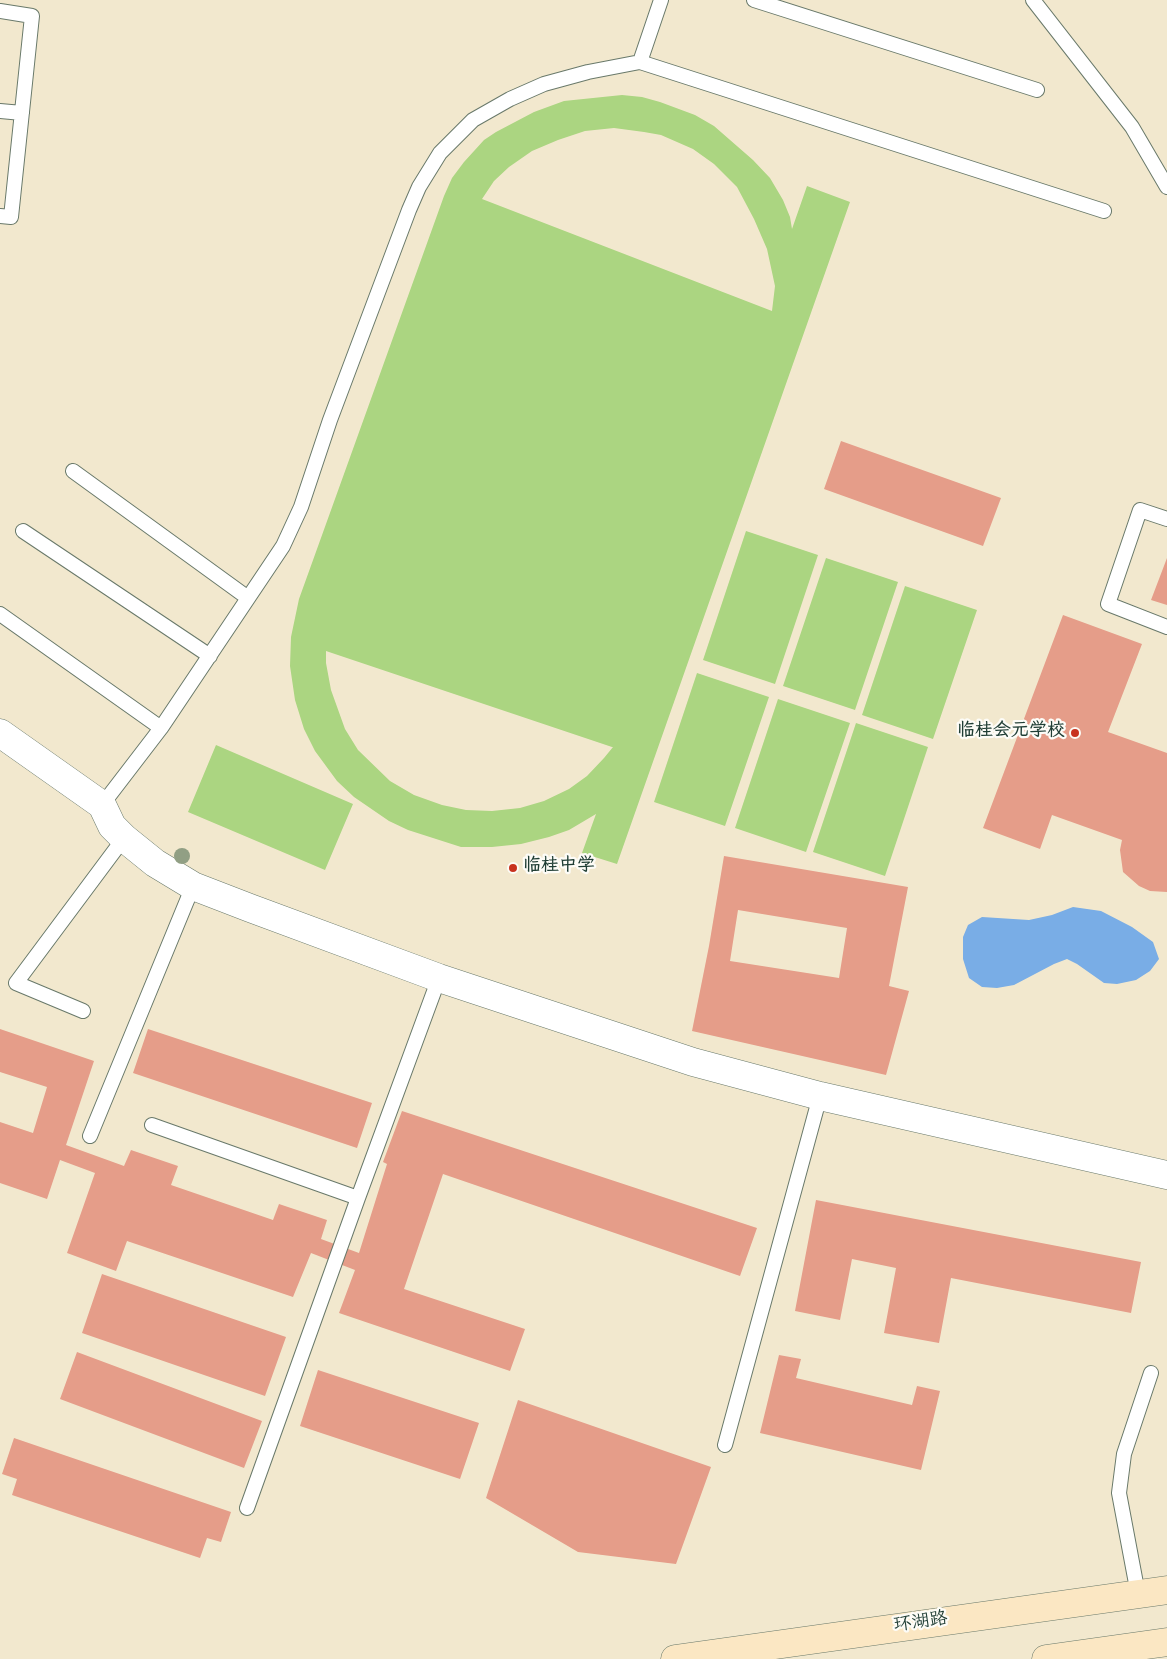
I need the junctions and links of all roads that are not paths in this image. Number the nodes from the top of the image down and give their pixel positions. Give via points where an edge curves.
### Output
1 (661, 0) edge
2 (754, 0) edge
3 (1033, 0) edge
4 (0, 11) edge
5 (640, 62) junction
6 (1037, 90) dead end
7 (0, 111) edge
8 (22, 113) junction
9 (1167, 187) edge
10 (1104, 211) dead end
11 (0, 216) edge
12 (73, 471) dead end
13 (1167, 519) edge
14 (23, 531) dead end
15 (248, 598) junction
16 (0, 614) edge
17 (1167, 627) edge
18 (210, 656) junction
19 (161, 728) junction
20 (0, 733) edge
21 (102, 805) junction
22 (124, 838) junction
23 (192, 886) junction
24 (439, 978) junction
25 (83, 1011) dead end
26 (820, 1096) junction
27 (152, 1125) dead end
28 (90, 1136) dead end
29 (1167, 1175) edge
30 (358, 1198) junction
31 (1151, 1373) dead end
32 (725, 1445) dead end
33 (247, 1508) dead end
34 (1167, 1590) edge
35 (1138, 1594) junction
36 (1167, 1642) edge
37 (675, 1659) edge
38 (1046, 1659) edge

1 - 5 lane
2 - 6 lane
3 - 9 lane via 1132,127
4 - 8 lane via 32,16
5 - 10 lane
5 - 15 lane via 544,84 510,98 473,120 440,153 419,186 409,210 300,507 283,546
7 - 8 lane
8 - 11 lane via 11,217
12 - 15 lane
13 - 17 lane via 1140,510 1108,604
14 - 18 lane
15 - 18 lane
16 - 19 lane
18 - 19 lane
19 - 21 lane
20 - 21 street
21 - 22 street via 112,826
22 - 23 street via 155,863
22 - 25 lane via 16,983
23 - 24 street
23 - 28 lane
24 - 26 street via 693,1062
24 - 30 lane
26 - 29 street
26 - 32 lane
27 - 30 lane
30 - 33 lane
31 - 35 lane via 1124,1454 1118,1494
34 - 35 main road, 环湖路
35 - 37 main road, 环湖路
36 - 38 main road

